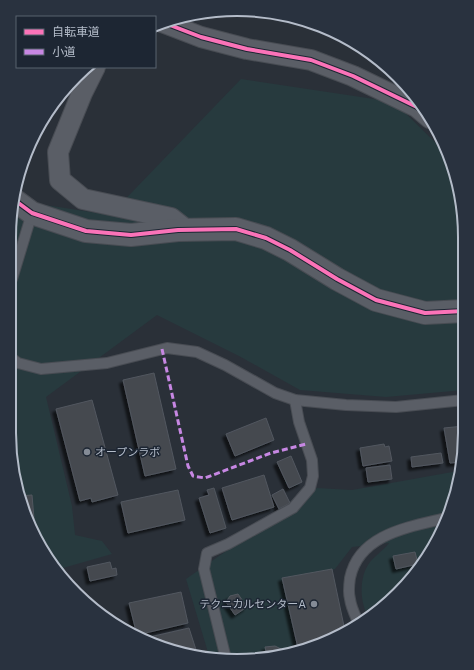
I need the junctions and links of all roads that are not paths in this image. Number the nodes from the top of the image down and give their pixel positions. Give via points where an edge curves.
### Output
1 (173, 26) edge
2 (94, 68) edge
3 (415, 106) edge
4 (19, 203) edge
5 (32, 213) junction
6 (185, 229) junction
7 (16, 266) edge
8 (458, 311) edge
9 (16, 362) edge
10 (295, 400) junction
11 (458, 401) edge
12 (440, 520) edge
13 (357, 619) edge
14 (225, 654) edge

1 - 3 street via 201,37 247,49 311,60 353,76
2 - 6 street via 58,152 60,180 83,199 171,218
4 - 5 street
5 - 6 street via 86,231 131,235
5 - 7 lane
6 - 8 street via 236,229 266,238 376,300 425,313
9 - 10 lane via 41,369 107,362 167,348 198,352 275,393
10 - 11 lane via 396,407
10 - 14 lane via 299,422 312,460 313,476 310,488 293,508 207,554 204,569
12 - 13 lane via 382,537 365,549 352,567 349,586 350,600

